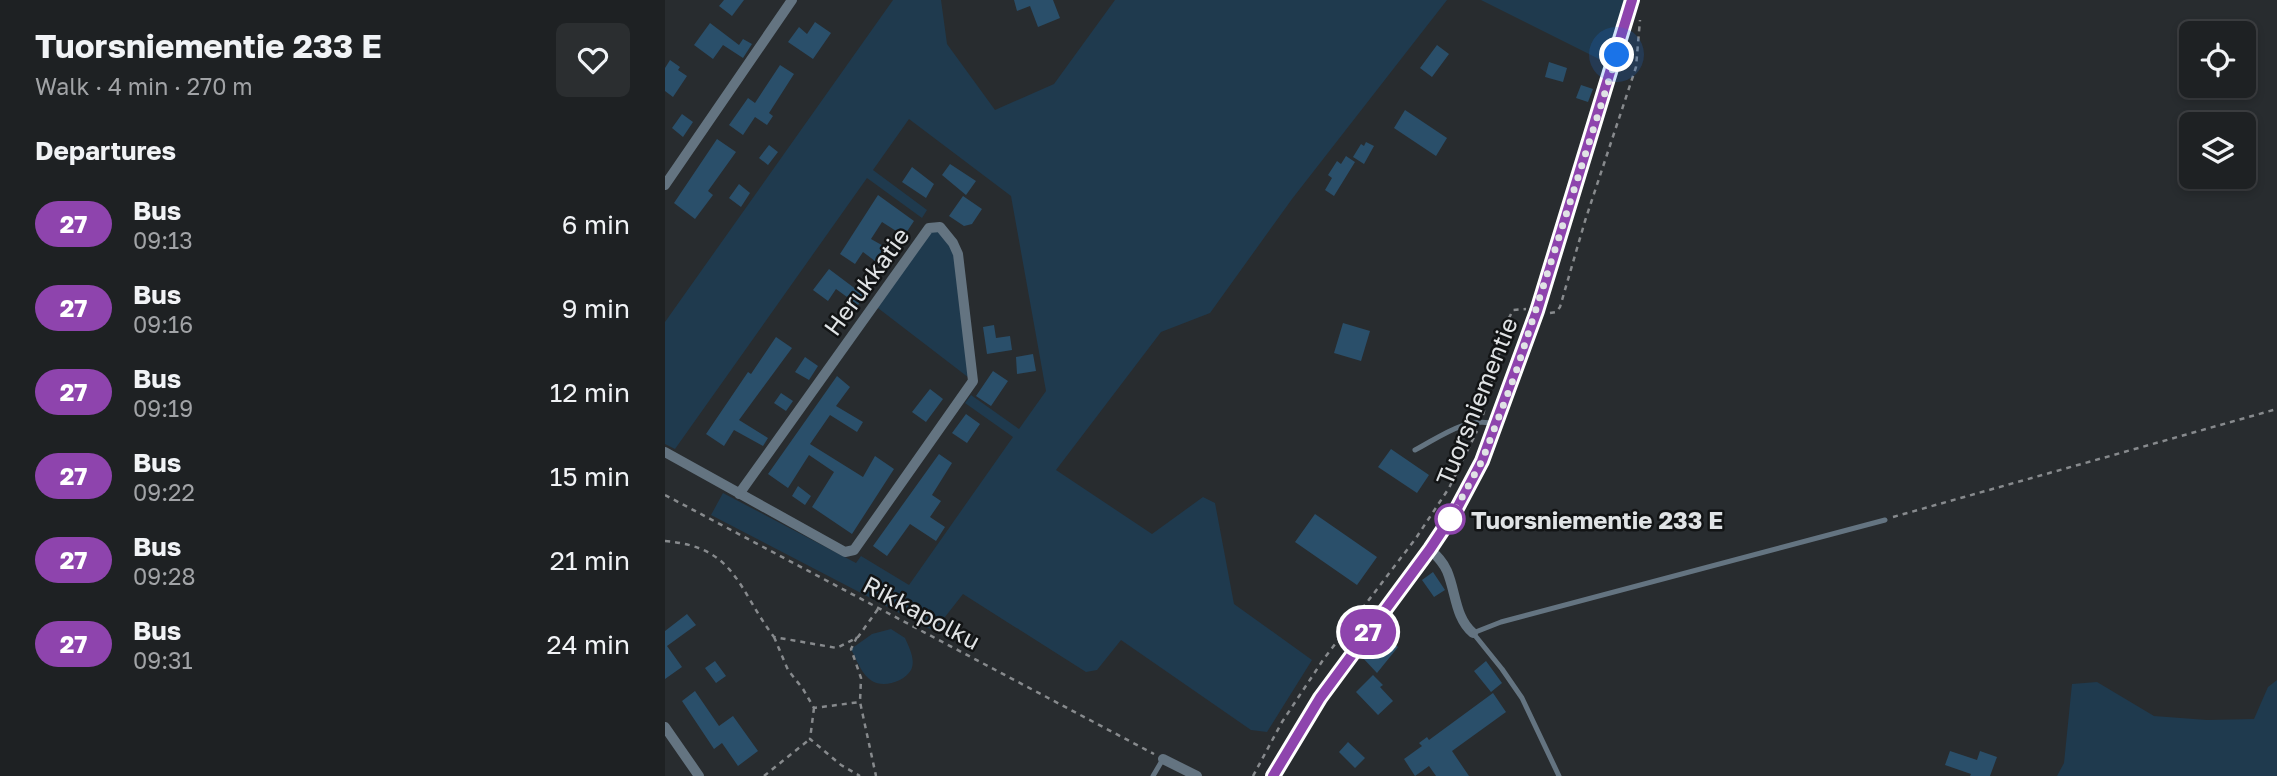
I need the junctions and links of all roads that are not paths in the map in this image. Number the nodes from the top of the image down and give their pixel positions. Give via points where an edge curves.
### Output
1 (792, 0) edge
2 (1632, 0) edge
3 (665, 185) edge
4 (1496, 424) junction
5 (1415, 450) dead end
6 (665, 452) edge
7 (739, 494) junction
8 (1885, 520) road end
9 (1430, 549) junction
10 (1473, 633) junction
11 (665, 727) edge
12 (1163, 759) joint
13 (699, 776) edge
14 (1153, 776) edge
15 (1197, 776) edge
16 (1273, 776) edge
17 (1559, 776) edge

1 - 3 street
2 - 4 main road, Tuorsniementie via 1537,311
4 - 5 lane via 1481,420 1463,425
4 - 9 main road, Tuorsniementie via 1467,491
6 - 7 street
7 - 7 street, Herukkatie via 845,552 854,550 973,381 958,254 940,226 929,228
8 - 10 lane
9 - 10 street via 1442,562 1461,619
9 - 16 main road, Tuorsniementie via 1320,698
10 - 17 lane via 1522,698
11 - 13 street
12 - 14 lane
12 - 15 street

